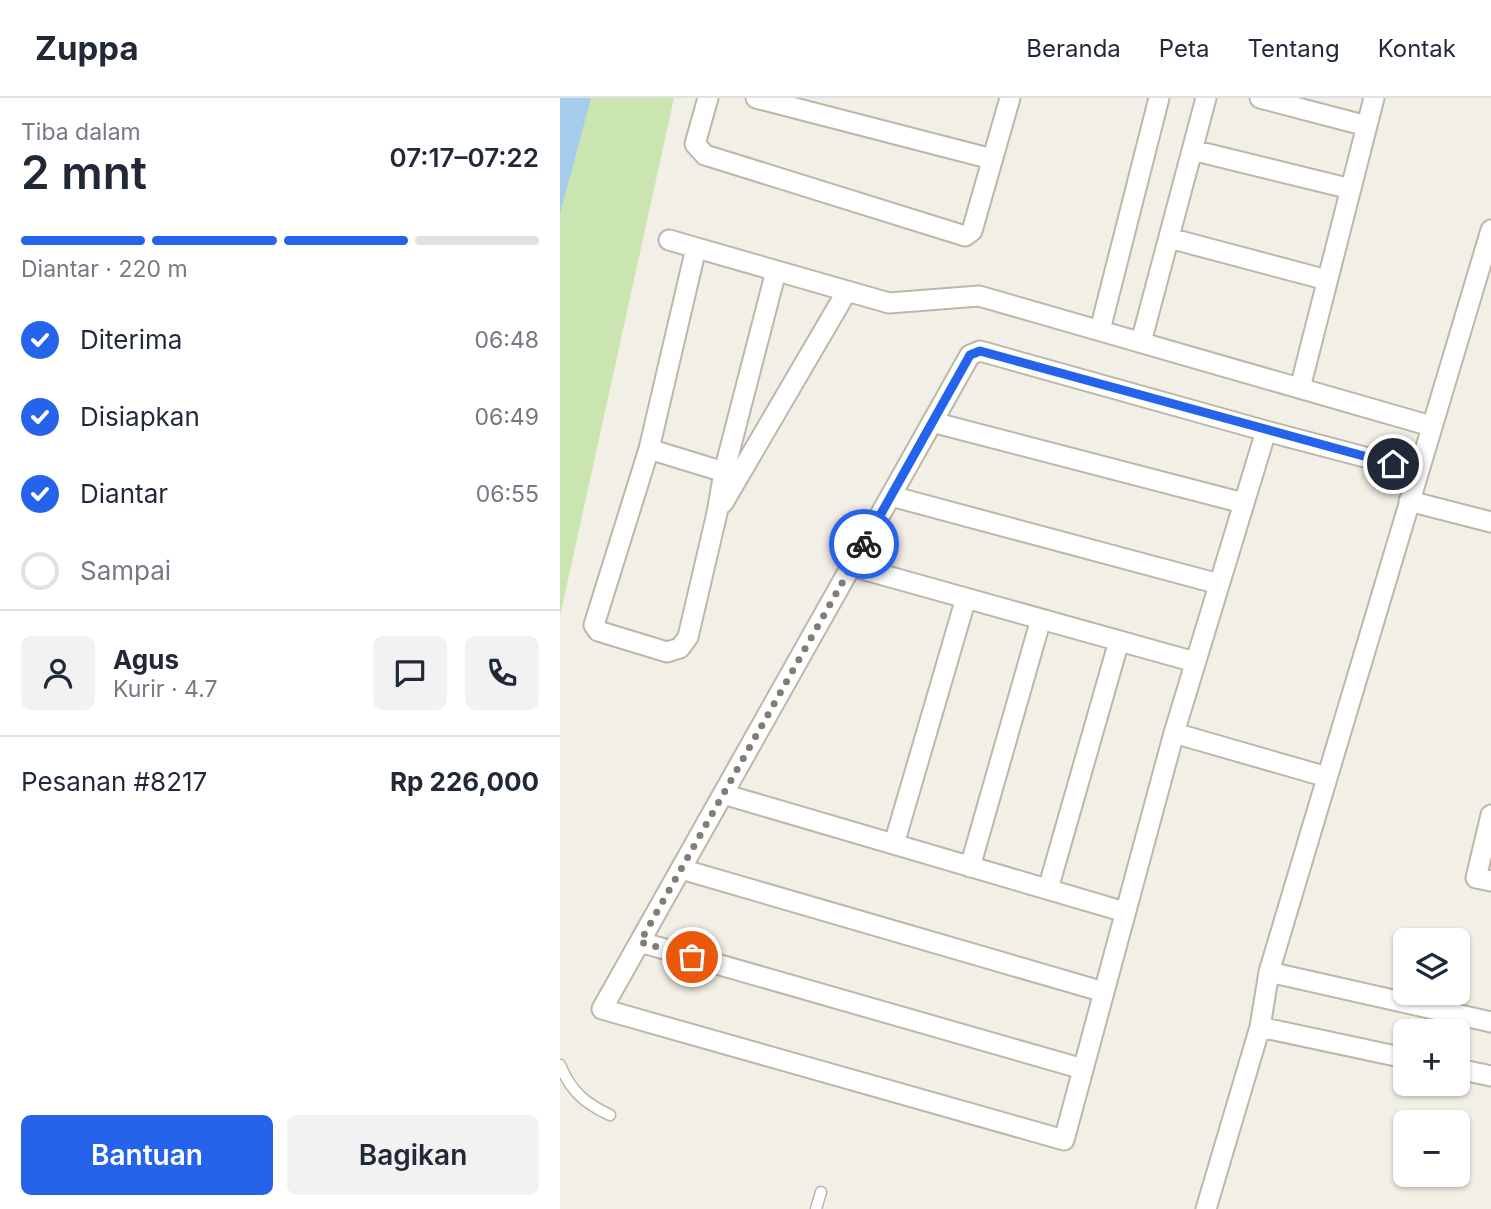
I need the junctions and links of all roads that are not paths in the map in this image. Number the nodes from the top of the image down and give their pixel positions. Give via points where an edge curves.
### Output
1 (708, 98) edge
2 (756, 98) edge
3 (1010, 98) edge
4 (1159, 98) edge
5 (1206, 98) edge
6 (1260, 98) edge
7 (1374, 98) edge
8 (1367, 126) junction
9 (1192, 150) junction
10 (992, 159) junction
11 (1351, 189) junction
12 (1491, 229) edge
13 (1169, 238) junction
14 (669, 240) dead end
15 (696, 248) junction
16 (776, 271) junction
17 (1327, 280) junction
18 (847, 291) junction
19 (1100, 330) junction
20 (1141, 342) junction
21 (1300, 388) junction
22 (932, 422) junction
23 (1431, 426) junction
24 (1266, 430) junction
25 (649, 449) junction
26 (1418, 471) junction
27 (724, 472) junction
28 (891, 496) junction
29 (1409, 501) junction
30 (1243, 503) junction
31 (717, 513) junction
32 (1491, 523) edge
33 (851, 566) junction
34 (1219, 584) junction
35 (966, 598) junction
36 (1041, 619) junction
37 (1119, 641) junction
38 (1195, 662) junction
39 (1174, 733) junction
40 (1327, 777) junction
41 (723, 794) junction
42 (1491, 815) edge
43 (894, 845) junction
44 (970, 867) junction
45 (681, 869) junction
46 (1491, 881) edge
47 (1048, 889) junction
48 (1125, 912) junction
49 (640, 942) junction
50 (1269, 971) junction
51 (1104, 992) junction
52 (1491, 1022) edge
53 (1260, 1027) junction
54 (1393, 1055) edge
55 (560, 1065) edge
56 (1083, 1069) junction
57 (1470, 1072) edge
58 (1491, 1076) edge
59 (610, 1115) dead end
60 (821, 1192) dead end
61 (816, 1209) edge
62 (1206, 1209) edge

1 - 10 street via 695,144 705,155 964,236 972,232
2 - 10 street
3 - 10 street
4 - 19 street
5 - 9 street
6 - 8 street
7 - 8 street
8 - 11 street
9 - 11 street
9 - 13 street
11 - 17 street
12 - 23 street
13 - 17 street
13 - 20 street
14 - 15 street
15 - 16 street
15 - 25 street
16 - 18 street
16 - 27 street
17 - 21 street
18 - 19 street via 889,303 979,296
18 - 31 street
19 - 20 street
20 - 21 street
21 - 23 street
22 - 24 street via 970,355 980,351
22 - 28 street
22 - 30 street
23 - 26 street
24 - 26 street
24 - 30 street
25 - 27 street
25 - 31 street via 595,629 667,652 680,648 688,637
26 - 29 street
27 - 31 street
28 - 33 street
28 - 34 street
29 - 32 street
29 - 40 street
30 - 34 street
33 - 35 street
33 - 41 street
34 - 38 street
35 - 36 street
35 - 43 street
36 - 37 street
36 - 44 street
37 - 38 street
37 - 47 street
38 - 39 street
39 - 40 street
39 - 48 street
40 - 50 street
41 - 43 street
41 - 45 street
42 - 46 street via 1476,878
43 - 44 street
44 - 47 street
45 - 49 street
45 - 51 street
47 - 48 street
48 - 51 street
49 - 56 street
49 - 56 street via 602,1009 1064,1140
50 - 52 street
50 - 53 street
51 - 56 street
53 - 54 street
53 - 62 street
55 - 59 lane via 570,1088
57 - 58 street
60 - 61 lane

